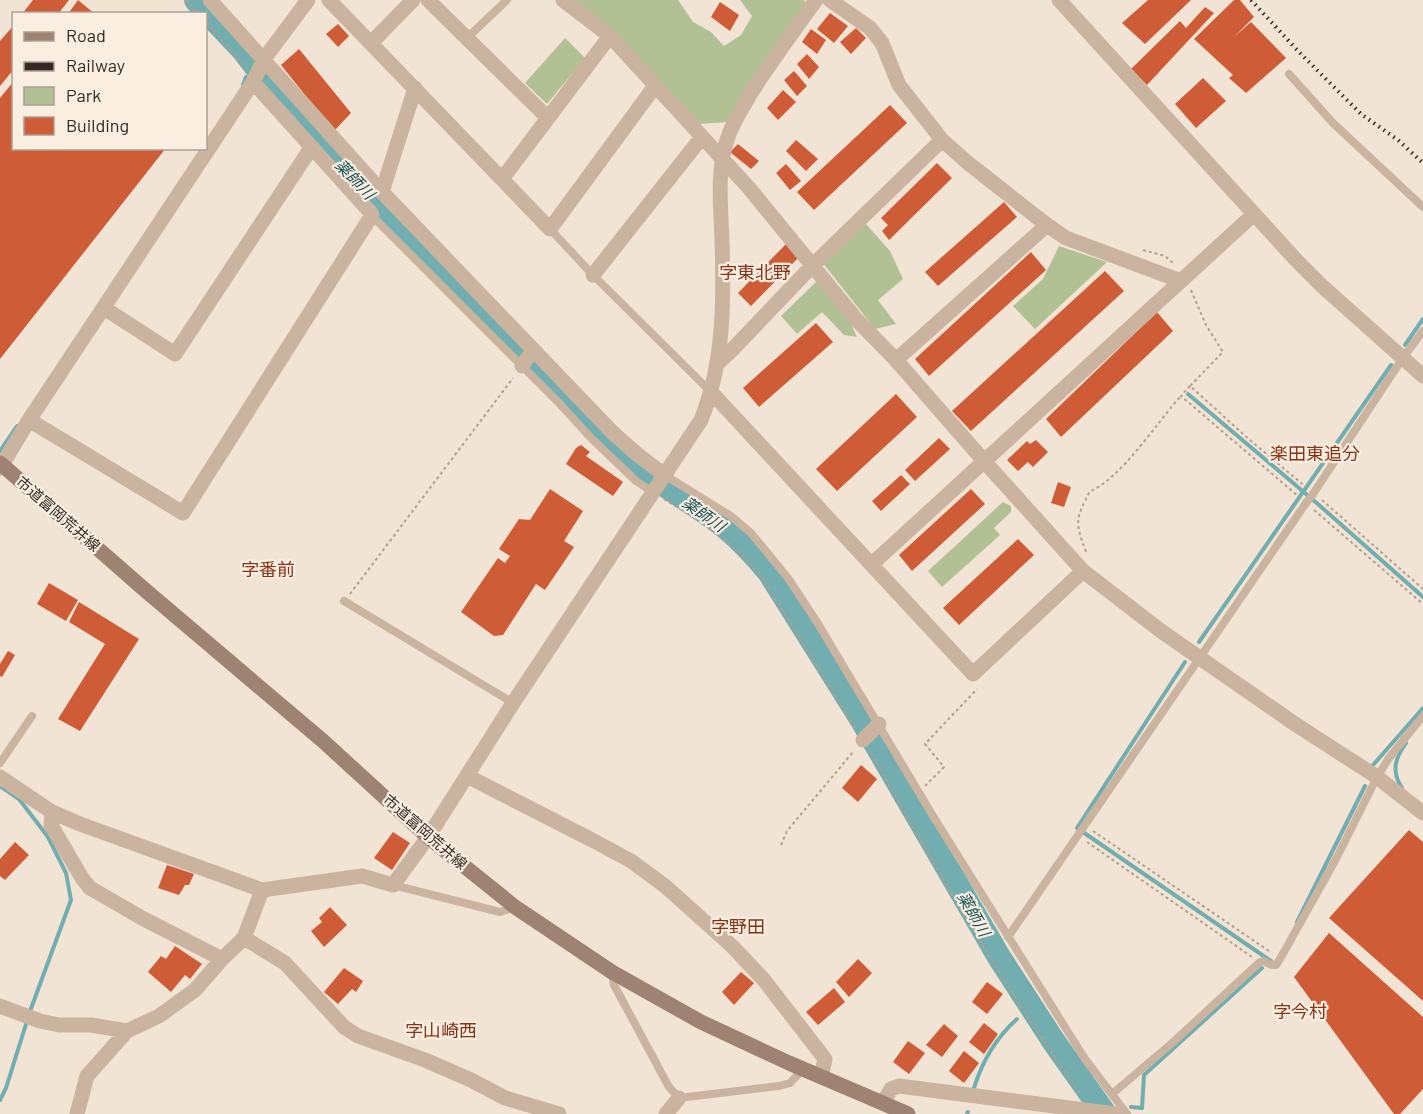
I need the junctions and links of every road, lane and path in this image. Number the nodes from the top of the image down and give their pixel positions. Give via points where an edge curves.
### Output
1 (185, 0) edge
2 (210, 0) edge
3 (308, 0) edge
4 (329, 0) edge
5 (413, 0) edge
6 (428, 0) edge
7 (507, 0) edge
8 (563, 0) edge
9 (816, 0) edge
10 (830, 0) edge
11 (1059, 0) edge
12 (195, 12) edge
13 (207, 23) edge
14 (610, 36) junction
15 (467, 38) junction
16 (371, 43) junction
17 (264, 59) junction
18 (1289, 74) dead end
19 (253, 82) junction
20 (655, 86) junction
21 (415, 88) junction
22 (548, 118) junction
23 (702, 137) junction
24 (942, 140) junction
25 (311, 148) junction
26 (723, 160) junction
27 (502, 178) junction
28 (382, 192) junction
29 (1423, 207) edge
30 (371, 214) junction
31 (1254, 214) junction
32 (1047, 225) junction
33 (550, 229) junction
34 (1135, 248) dead end
35 (813, 265) junction
36 (593, 275) junction
37 (1183, 279) junction
38 (104, 308) junction
39 (1423, 331) edge
40 (533, 350) junction
41 (1402, 359) junction
42 (896, 360) junction
43 (718, 363) junction
44 (522, 366) junction
45 (1423, 376) edge
46 (1190, 386) junction
47 (712, 393) junction
48 (1181, 396) junction
49 (29, 420) junction
50 (984, 461) junction
51 (1, 465) edge
52 (666, 476) junction
53 (1300, 483) dead end
54 (654, 493) junction
55 (1313, 493) junction
56 (1296, 494) dead end
57 (1309, 506) junction
58 (872, 564) junction
59 (1086, 565) junction
60 (1423, 589) edge
61 (344, 601) joint
62 (1423, 604) edge
63 (1200, 658) junction
64 (977, 670) junction
65 (513, 704) junction
66 (32, 716) dead end
67 (1423, 716) edge
68 (879, 724) junction
69 (863, 740) junction
70 (0, 763) edge
71 (467, 776) junction
72 (0, 777) edge
73 (1377, 777) junction
74 (919, 792) junction
75 (52, 812) junction
76 (1423, 813) edge
77 (1085, 827) junction
78 (1078, 836) junction
79 (428, 837) junction
80 (781, 845) dead end
81 (393, 885) junction
82 (262, 890) junction
83 (515, 907) junction
84 (1008, 937) junction
85 (244, 938) junction
86 (1270, 952) dead end
87 (222, 958) junction
88 (1260, 962) junction
89 (612, 972) junction
90 (0, 1006) edge
91 (127, 1031) junction
92 (803, 1069) junction
93 (821, 1077) junction
94 (1112, 1094) junction
95 (678, 1098) junction
96 (883, 1103) junction
97 (1092, 1111) junction
98 (77, 1114) edge
99 (559, 1114) edge
100 (666, 1114) edge
101 (908, 1114) edge
102 (1116, 1114) edge
103 (1127, 1114) edge

1 - 12 path
2 - 17 street
3 - 17 street
4 - 16 street
5 - 16 street
6 - 15 street
7 - 15 lane
8 - 14 street
9 - 26 street via 738,115 727,138
10 - 24 street via 876,34 899,84
11 - 31 street
13 - 19 path via 251,72
14 - 20 street
14 - 22 street
15 - 22 street
16 - 21 street
17 - 19 street
17 - 28 street
18 - 29 lane via 1333,123
19 - 25 street
19 - 38 street
20 - 23 street
20 - 33 street
21 - 27 street
21 - 28 street
22 - 27 street
23 - 26 street
23 - 36 street
24 - 32 street
24 - 35 street
25 - 30 street
25 - 38 street via 175,354
26 - 35 street
26 - 43 street via 720,187 724,298
27 - 33 street
28 - 40 street
30 - 44 lane
30 - 49 street via 183,513
31 - 37 street
31 - 41 street via 1322,286
32 - 37 street via 1066,238
32 - 42 street
33 - 36 lane
34 - 37 path via 1165,256
35 - 42 street via 856,319
35 - 43 street
36 - 47 lane
37 - 46 path via 1223,352
37 - 50 street
38 - 49 street
39 - 41 lane
40 - 44 street
40 - 52 street via 619,439
41 - 45 street
41 - 55 lane
42 - 50 street
43 - 47 street
44 - 54 lane via 619,466
44 - 61 path
46 - 48 path
46 - 53 path
47 - 52 street via 701,420
47 - 58 street
48 - 56 path
48 - 59 path via 1127,462 1089,491 1077,526
49 - 51 street
50 - 58 street
50 - 59 street
51 - 79 street, 市道富岡荒井線 via 314,733
52 - 54 street
52 - 68 lane via 731,516 771,555
54 - 65 street
54 - 69 path via 721,535 760,574
55 - 57 lane, bridge
55 - 60 path
57 - 62 path
57 - 63 lane
58 - 64 street via 973,674
59 - 63 street via 1161,631
59 - 64 street
61 - 65 lane
63 - 73 street
63 - 77 lane
64 - 74 path via 981,684 925,744 944,767
65 - 71 street
66 - 70 lane
67 - 73 lane
68 - 69 street
68 - 74 lane
69 - 80 path via 787,831
69 - 97 path via 960,909
71 - 79 street
71 - 93 street via 631,861 664,886 764,980 825,1059
72 - 75 street
73 - 76 street
73 - 88 lane via 1280,960 1276,965
74 - 84 lane
75 - 82 street
75 - 87 street via 51,825 90,888
77 - 78 lane
77 - 86 path
78 - 84 lane
78 - 88 path
79 - 81 street
79 - 83 street, 市道富岡荒井線
81 - 82 street via 362,876
81 - 83 lane via 500,912
82 - 85 street
83 - 89 street, 市道富岡荒井線
84 - 94 lane via 1085,1059
85 - 87 street
85 - 99 street via 285,963 344,1028 358,1036 425,1060 505,1098
87 - 91 street via 195,990 159,1016
88 - 94 lane
89 - 92 street, 市道富岡荒井線 via 701,1022
89 - 95 lane via 624,1007
90 - 91 street via 59,1025
91 - 98 street via 87,1076
92 - 93 street, 市道富岡荒井線
92 - 95 lane via 790,1083 779,1086
93 - 96 street, 市道富岡荒井線
94 - 103 lane
95 - 100 street
96 - 97 street via 891,1089 899,1086
96 - 101 street, 市道富岡荒井線
97 - 102 street

